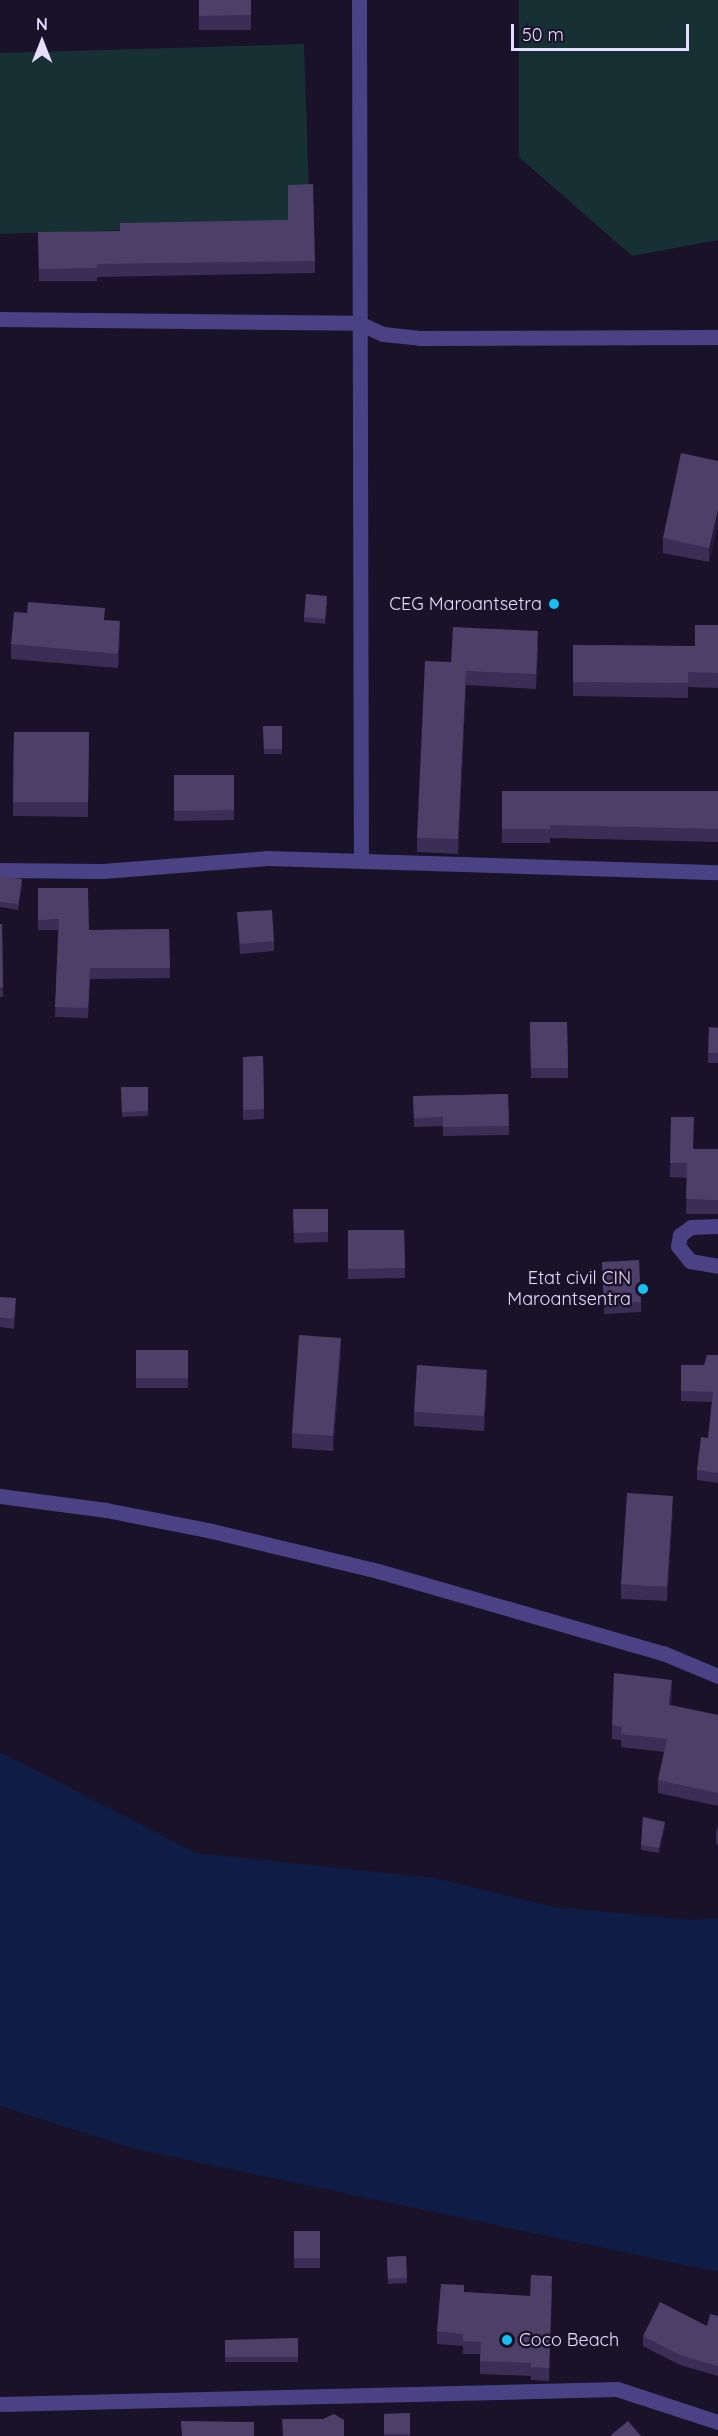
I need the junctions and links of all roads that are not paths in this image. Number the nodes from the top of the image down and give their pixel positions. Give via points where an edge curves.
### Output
1 (359, 0) edge
2 (0, 319) edge
3 (359, 323) junction
4 (718, 338) edge
5 (361, 858) junction
6 (0, 870) edge
7 (718, 872) edge
8 (718, 1226) edge
9 (718, 1266) edge
10 (0, 1496) edge
11 (718, 1676) edge
12 (0, 2404) edge
13 (718, 2422) edge

1 - 3 street
2 - 3 street
3 - 4 street via 383,334 420,338
3 - 5 street
5 - 6 street via 229,859 103,871
5 - 7 street
8 - 9 street via 691,1227 680,1235 678,1246 690,1261
10 - 11 street via 106,1510 212,1531 378,1571 663,1653
12 - 13 street via 617,2389

